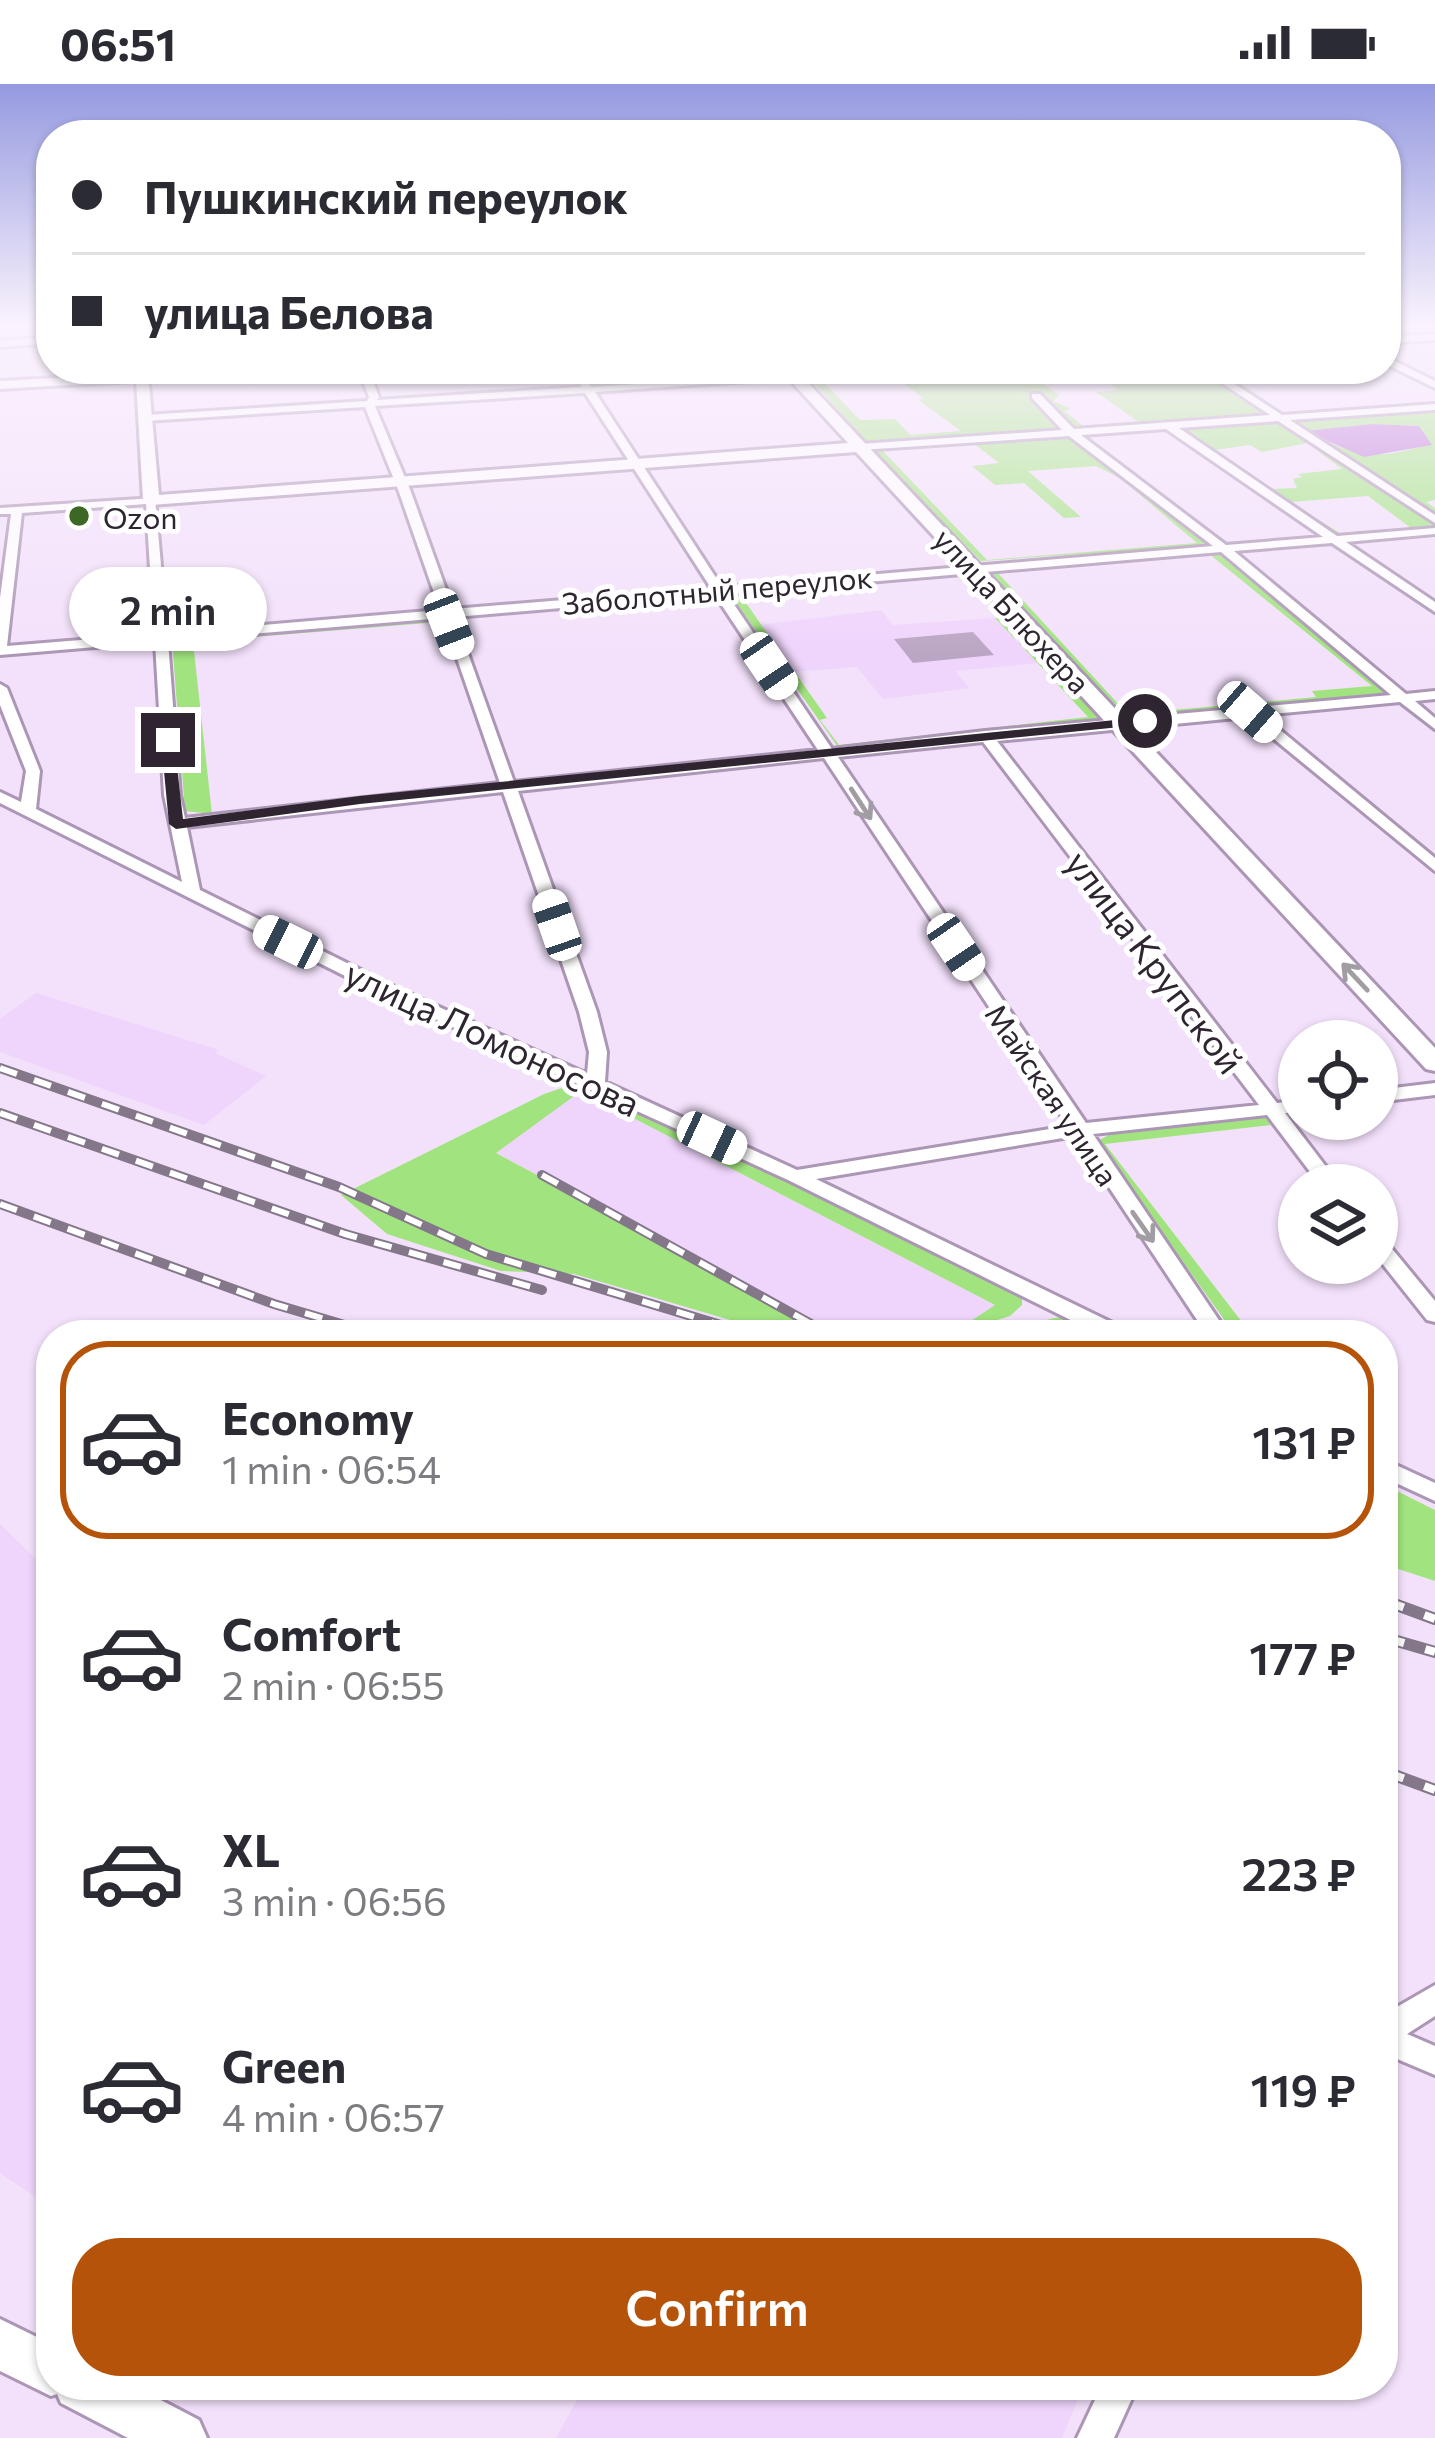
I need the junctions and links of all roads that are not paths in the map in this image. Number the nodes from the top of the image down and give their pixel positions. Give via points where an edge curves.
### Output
1 (147, 436) edge
2 (382, 436) edge
3 (617, 436) edge
4 (849, 436) edge
5 (1018, 436) edge
6 (1077, 436) edge
7 (1183, 436) edge
8 (1305, 436) edge
9 (860, 447) junction
10 (633, 462) junction
11 (400, 480) junction
12 (152, 500) junction
13 (17, 510) junction
14 (0, 512) edge
15 (1435, 520) edge
16 (1435, 531) edge
17 (1334, 539) junction
18 (1223, 548) junction
19 (973, 567) junction
20 (719, 589) junction
21 (1435, 608) edge
22 (444, 612) junction
23 (161, 637) junction
24 (0, 650) edge
25 (0, 688) edge
26 (1435, 695) edge
27 (1402, 698) junction
28 (1250, 712) junction
29 (1118, 722) junction
30 (1435, 725) edge
31 (986, 734) junction
32 (827, 753) junction
33 (509, 785) junction
34 (0, 797) edge
35 (28, 810) junction
36 (176, 824) junction
37 (1435, 866) edge
38 (191, 890) junction
39 (1435, 1063) edge
40 (595, 1084) junction
41 (1435, 1089) edge
42 (1398, 1093) edge
43 (1278, 1109) edge
44 (1268, 1110) junction
45 (1077, 1130) junction
46 (1313, 1164) edge
47 (795, 1176) junction
48 (1398, 1270) edge
49 (1435, 1315) edge
50 (1088, 1320) edge
51 (1208, 1320) edge
52 (1398, 1474) edge
53 (1435, 1493) edge
54 (1435, 1999) edge
55 (1398, 2025) edge
56 (1398, 2042) edge
57 (1435, 2061) edge
58 (0, 2344) edge
59 (36, 2363) edge
60 (108, 2400) edge
61 (1113, 2400) edge
62 (181, 2438) edge
63 (1095, 2438) edge

1 - 12 street
2 - 11 street
3 - 10 street, Майская улица
4 - 9 street, улица Блюхера
5 - 9 street
6 - 18 street
7 - 17 street
8 - 15 street
9 - 10 street
9 - 19 street, улица Блюхера
10 - 11 street
10 - 20 street, Майская улица
11 - 12 street
11 - 22 street
12 - 13 street
12 - 23 street
13 - 14 street
13 - 24 street
16 - 17 street, Заболотный переулок
17 - 18 street, Заболотный переулок
17 - 21 street
18 - 19 street, Заболотный переулок
18 - 27 street
19 - 20 street, Заболотный переулок
19 - 29 street, улица Блюхера
20 - 22 street, Заболотный переулок
20 - 32 street, Майская улица
22 - 23 street, Заболотный переулок
22 - 33 street
23 - 24 street, Заболотный переулок
23 - 36 street
25 - 35 street via 33,771
26 - 27 street
27 - 28 street
27 - 30 street
28 - 29 street
28 - 37 street
29 - 31 street
39 -> 29 street, улица Блюхера
31 - 32 street
31 - 44 street, улица Крупской
32 - 33 street
32 -> 45 street, Майская улица
33 - 36 street
33 - 40 street via 593,1028
34 - 35 street, улица Ломоносова
35 - 38 street, улица Ломоносова
36 - 38 street
38 - 40 street, улица Ломоносова
40 - 47 street, улица Ломоносова
41 - 42 street
43 - 44 street
44 - 45 street
44 - 46 street, улица Крупской
45 - 47 street
45 -> 51 street, Майская улица
47 - 50 street, улица Ломоносова
48 - 49 street
52 - 53 street
54 - 55 street
56 - 57 street
58 - 59 street
60 - 62 street
61 - 63 street

